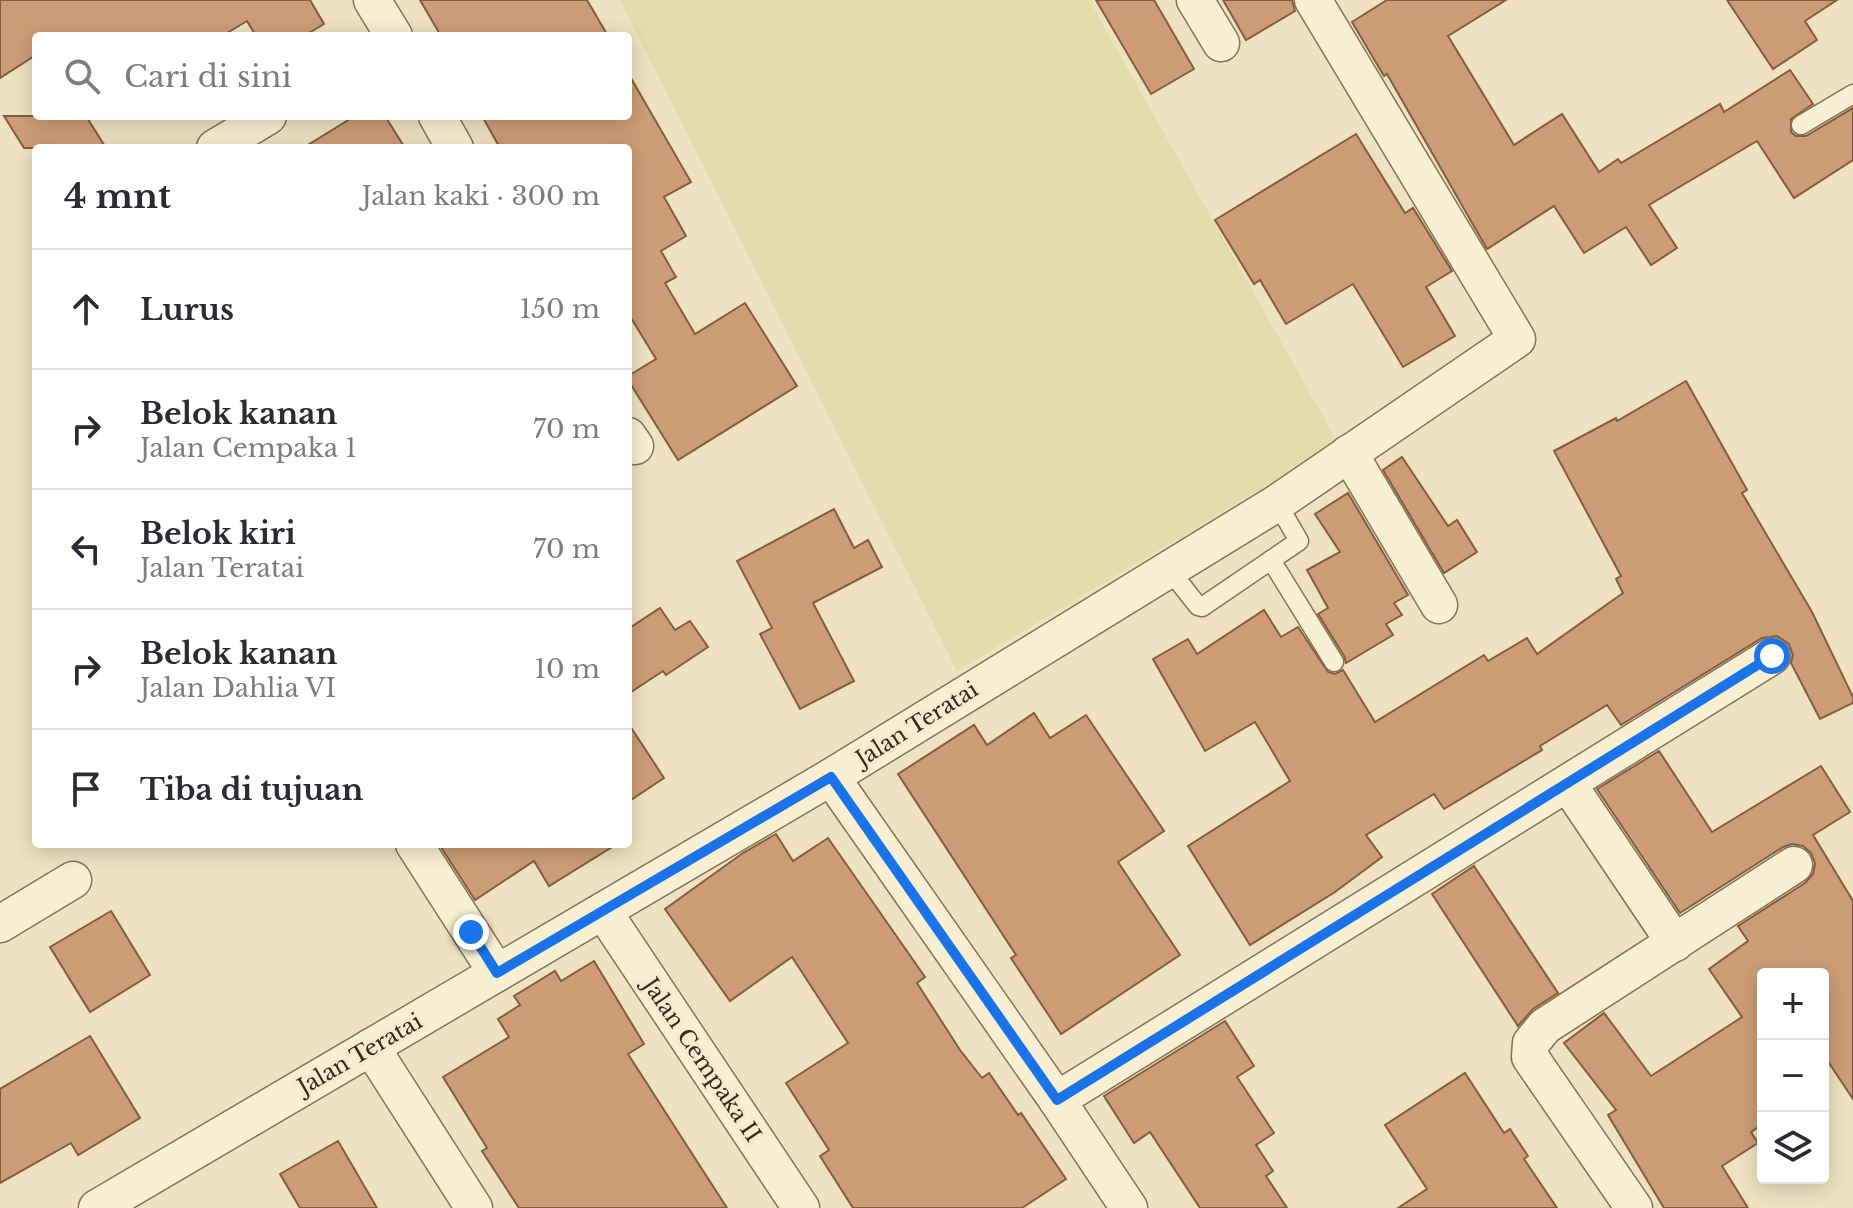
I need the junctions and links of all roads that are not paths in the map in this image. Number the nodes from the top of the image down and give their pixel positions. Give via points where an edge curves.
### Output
1 (372, 0) edge
2 (1195, 0) edge
3 (1313, 0) edge
4 (392, 32) edge
5 (1221, 43) dead end
6 (1853, 94) edge
7 (261, 120) edge
8 (439, 120) edge
9 (1801, 125) dead end
10 (222, 144) edge
11 (453, 144) edge
12 (1349, 453) junction
13 (1277, 503) junction
14 (1271, 560) junction
15 (1168, 568) junction
16 (1439, 605) dead end
17 (1772, 656) dead end
18 (1334, 662) dead end
19 (831, 777) junction
20 (1568, 784) junction
21 (417, 848) edge
22 (1794, 865) dead end
23 (73, 880) dead end
24 (603, 911) junction
25 (0, 924) edge
26 (1675, 943) junction
27 (497, 973) junction
28 (371, 1047) junction
29 (1057, 1100) junction
30 (97, 1208) edge
31 (474, 1208) edge
32 (801, 1208) edge
33 (1129, 1208) edge
34 (1634, 1208) edge

1 - 4 street
2 - 5 street
3 - 12 street, Jalan Teratai via 1517,339
6 - 9 lane
7 - 10 street
8 - 11 street
12 - 13 street, Jalan Teratai
12 - 16 street
13 - 14 lane via 1299,541
13 - 15 street, Jalan Teratai
14 - 15 lane via 1202,607
14 - 18 lane
15 - 19 street, Jalan Teratai
17 - 20 street
19 - 24 street, Jalan Teratai
19 - 29 street
20 - 26 street
20 - 29 street
21 - 27 street
22 - 26 street
23 - 25 street
24 - 27 street, Jalan Teratai
24 - 32 street, Jalan Cempaka II
26 - 34 street via 1545,1026 1531,1043 1530,1057
27 - 28 street, Jalan Teratai
28 - 30 street, Jalan Teratai
28 - 31 street
29 - 33 street

